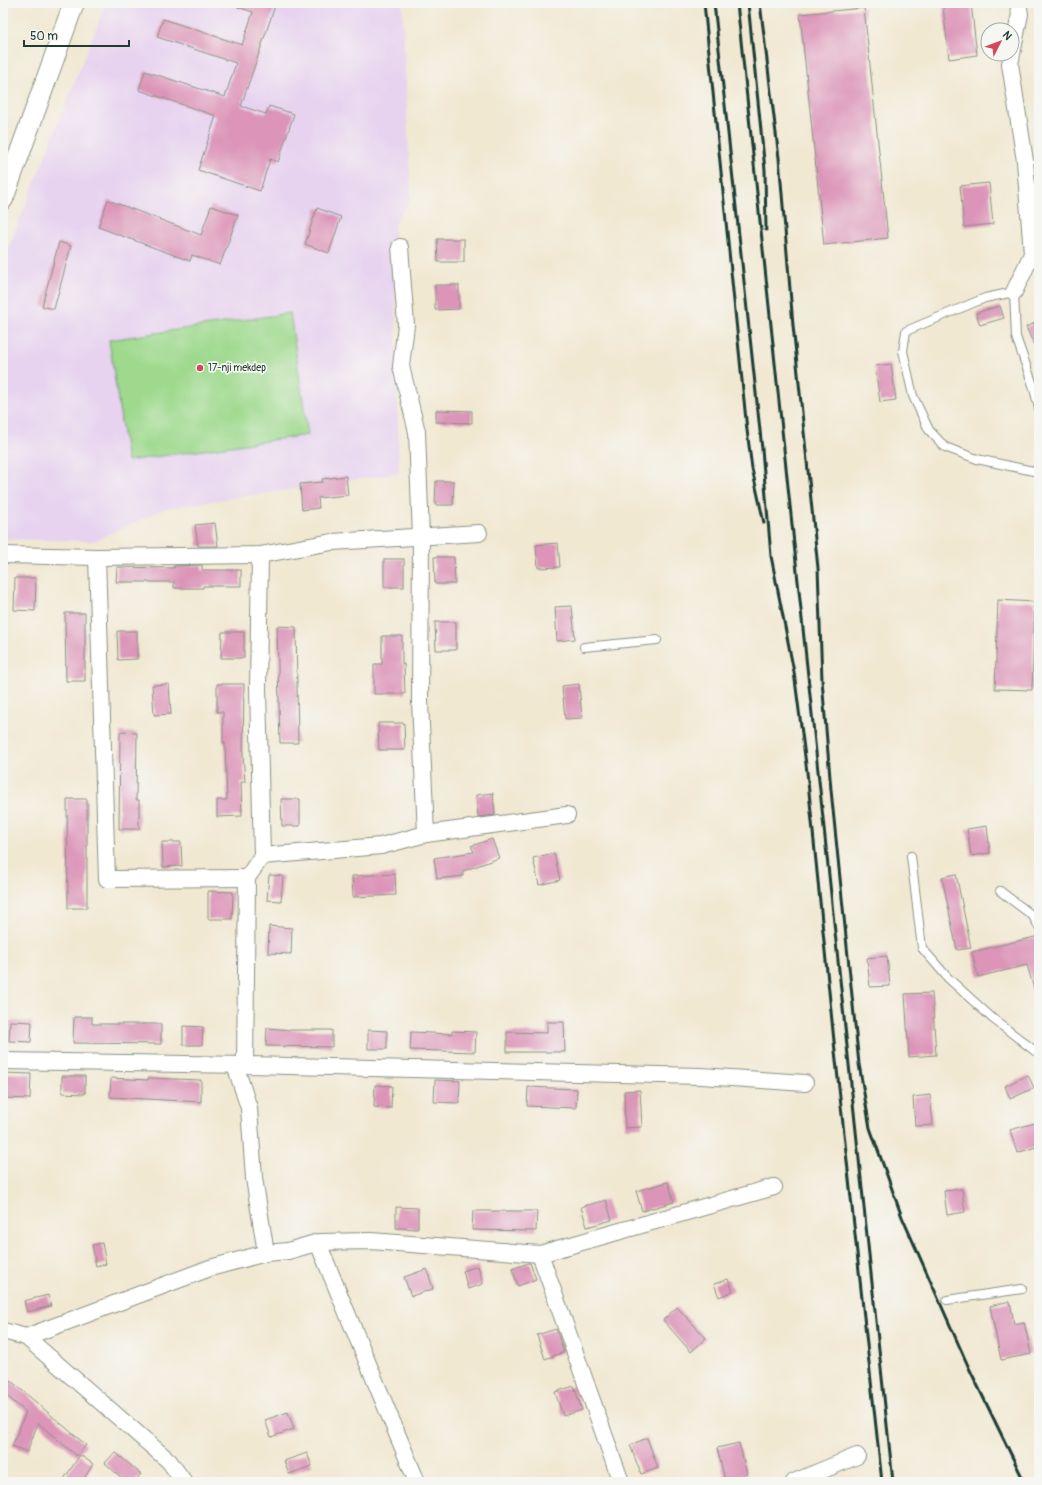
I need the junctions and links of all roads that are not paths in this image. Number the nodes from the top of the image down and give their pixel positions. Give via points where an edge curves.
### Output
1 (74, 3) edge
2 (1018, 3) edge
3 (3, 199) edge
4 (400, 246) dead end
5 (1036, 254) edge
6 (1014, 292) junction
7 (1039, 410) edge
8 (1039, 471) edge
9 (480, 533) dead end
10 (421, 537) junction
11 (3, 555) edge
12 (260, 555) junction
13 (97, 557) junction
14 (657, 640) dead end
15 (584, 647) dead end
16 (567, 815) dead end
17 (426, 834) junction
18 (262, 856) junction
19 (911, 856) dead end
20 (247, 878) junction
21 (1000, 891) dead end
22 (1039, 927) edge
23 (1039, 1052) edge
24 (3, 1061) edge
25 (240, 1065) junction
26 (805, 1083) dead end
27 (774, 1187) dead end
28 (318, 1242) junction
29 (266, 1253) junction
30 (540, 1254) junction
31 (1022, 1289) dead end
32 (947, 1300) dead end
33 (3, 1331) edge
34 (26, 1337) junction
35 (858, 1456) dead end
36 (184, 1482) edge
37 (417, 1482) edge
38 (621, 1482) edge
39 (794, 1482) edge

1 - 3 street
2 - 5 street via 1020,14 1010,64
4 - 10 street via 406,325 401,366 417,432
5 - 6 street
6 - 7 lane via 1016,337
6 - 8 lane via 985,298 906,331 903,351 913,396 929,430 945,447 977,459
9 - 10 street
10 - 12 street via 332,542
10 - 17 street via 420,701
11 - 13 street
12 - 13 street
12 - 18 street via 258,688
13 - 20 street via 107,879
14 - 15 lane
16 - 17 street
17 - 18 street via 381,846
18 - 20 street
19 - 23 lane via 922,948 948,978 992,1018
20 - 25 street
21 - 22 lane via 1033,916
24 - 25 street
25 - 26 street via 701,1076
25 - 29 street via 249,1108 254,1178
27 - 30 street
28 - 29 street via 288,1251
28 - 30 street via 371,1241
28 - 37 street
29 - 34 street via 210,1268
30 - 38 street
31 - 32 lane
33 - 34 street
34 - 36 street via 169,1461
35 - 39 street

